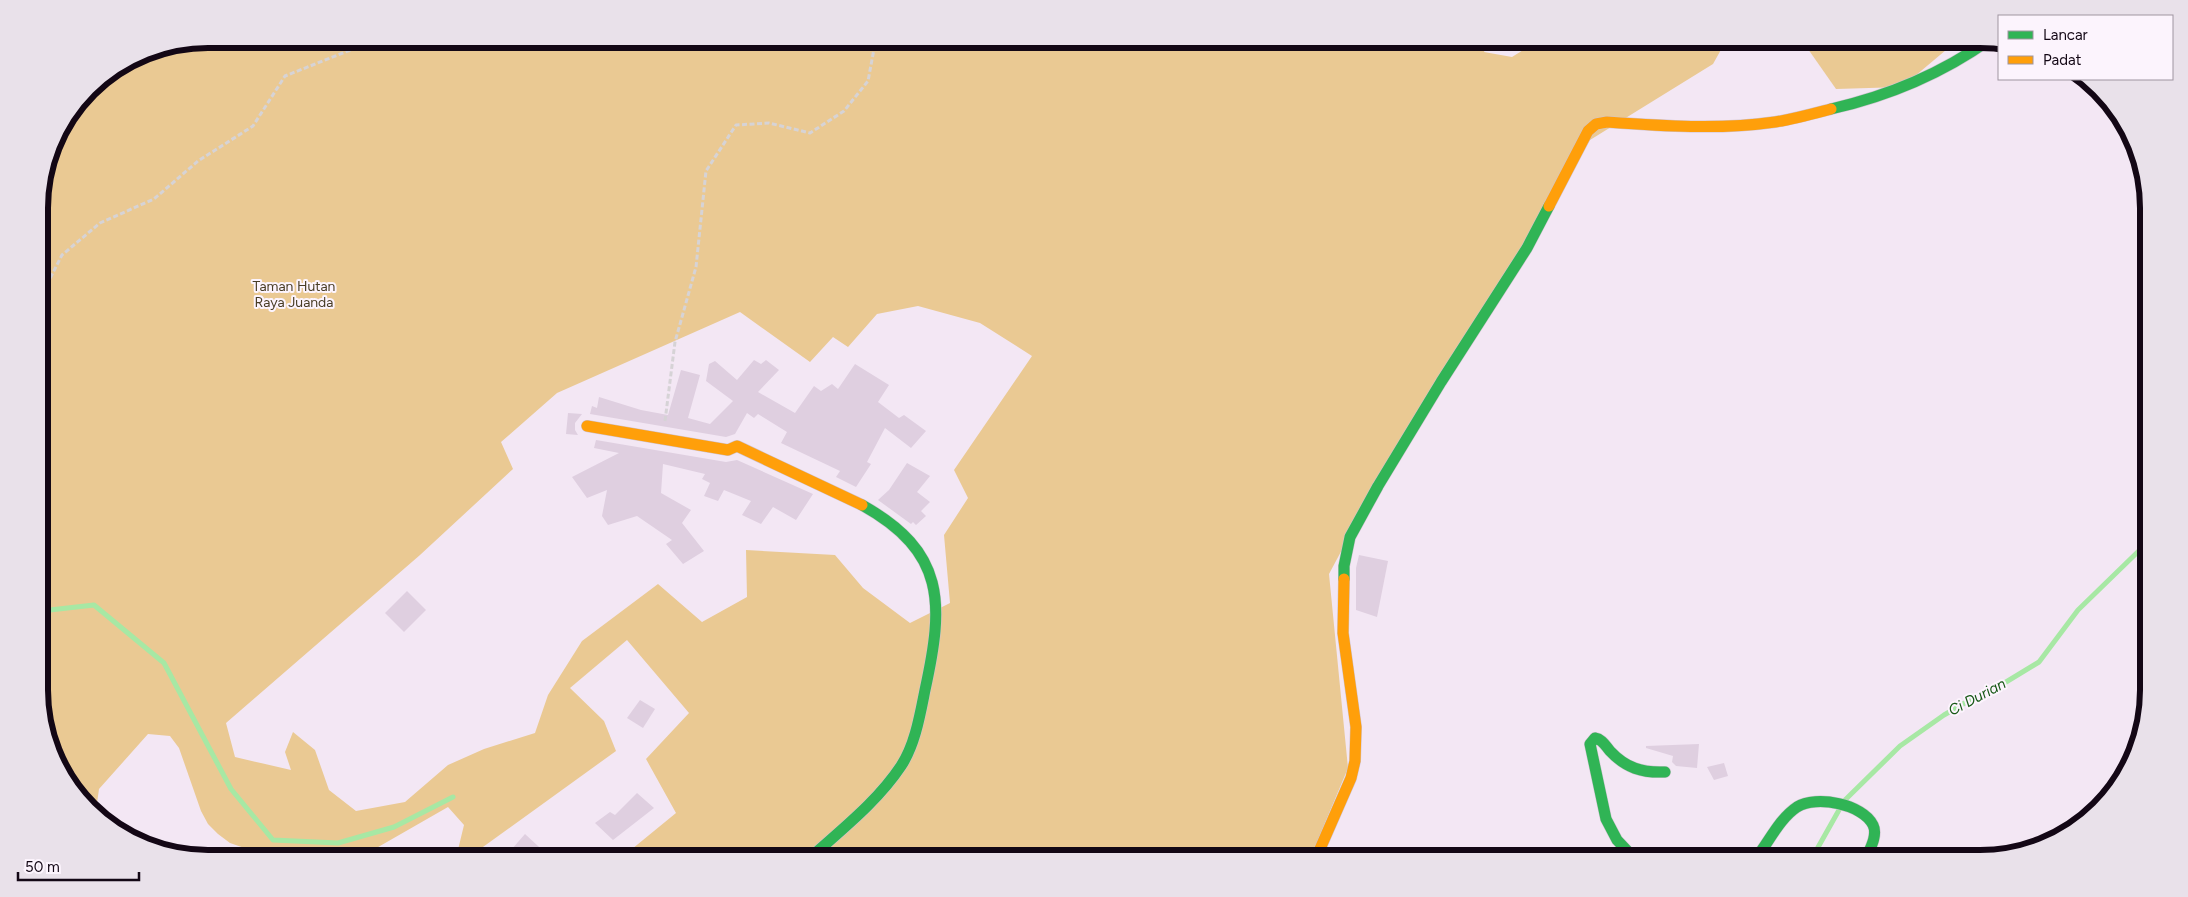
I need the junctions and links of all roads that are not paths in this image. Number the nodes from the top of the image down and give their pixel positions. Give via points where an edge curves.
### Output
1 (1979, 48) edge
2 (588, 426) dead end
3 (1665, 772) dead end
4 (1320, 849) edge
5 (1626, 849) edge
6 (1763, 849) edge
7 (1869, 849) edge
8 (819, 850) edge

1 - 4 street via 1938,72 1886,95 1821,112 1768,123 1711,127 1607,122 1596,124 1588,131 1527,248 1441,382 1350,536 1344,566 1343,633 1356,727 1355,761 1352,778
2 - 8 street via 728,450 736,446 850,497 916,546 935,594 936,630 912,740 899,769
3 - 5 street via 1636,771 1609,751 1600,739 1591,740 1606,819
6 - 7 street via 1797,807 1823,801 1852,808 1870,819 1875,832

